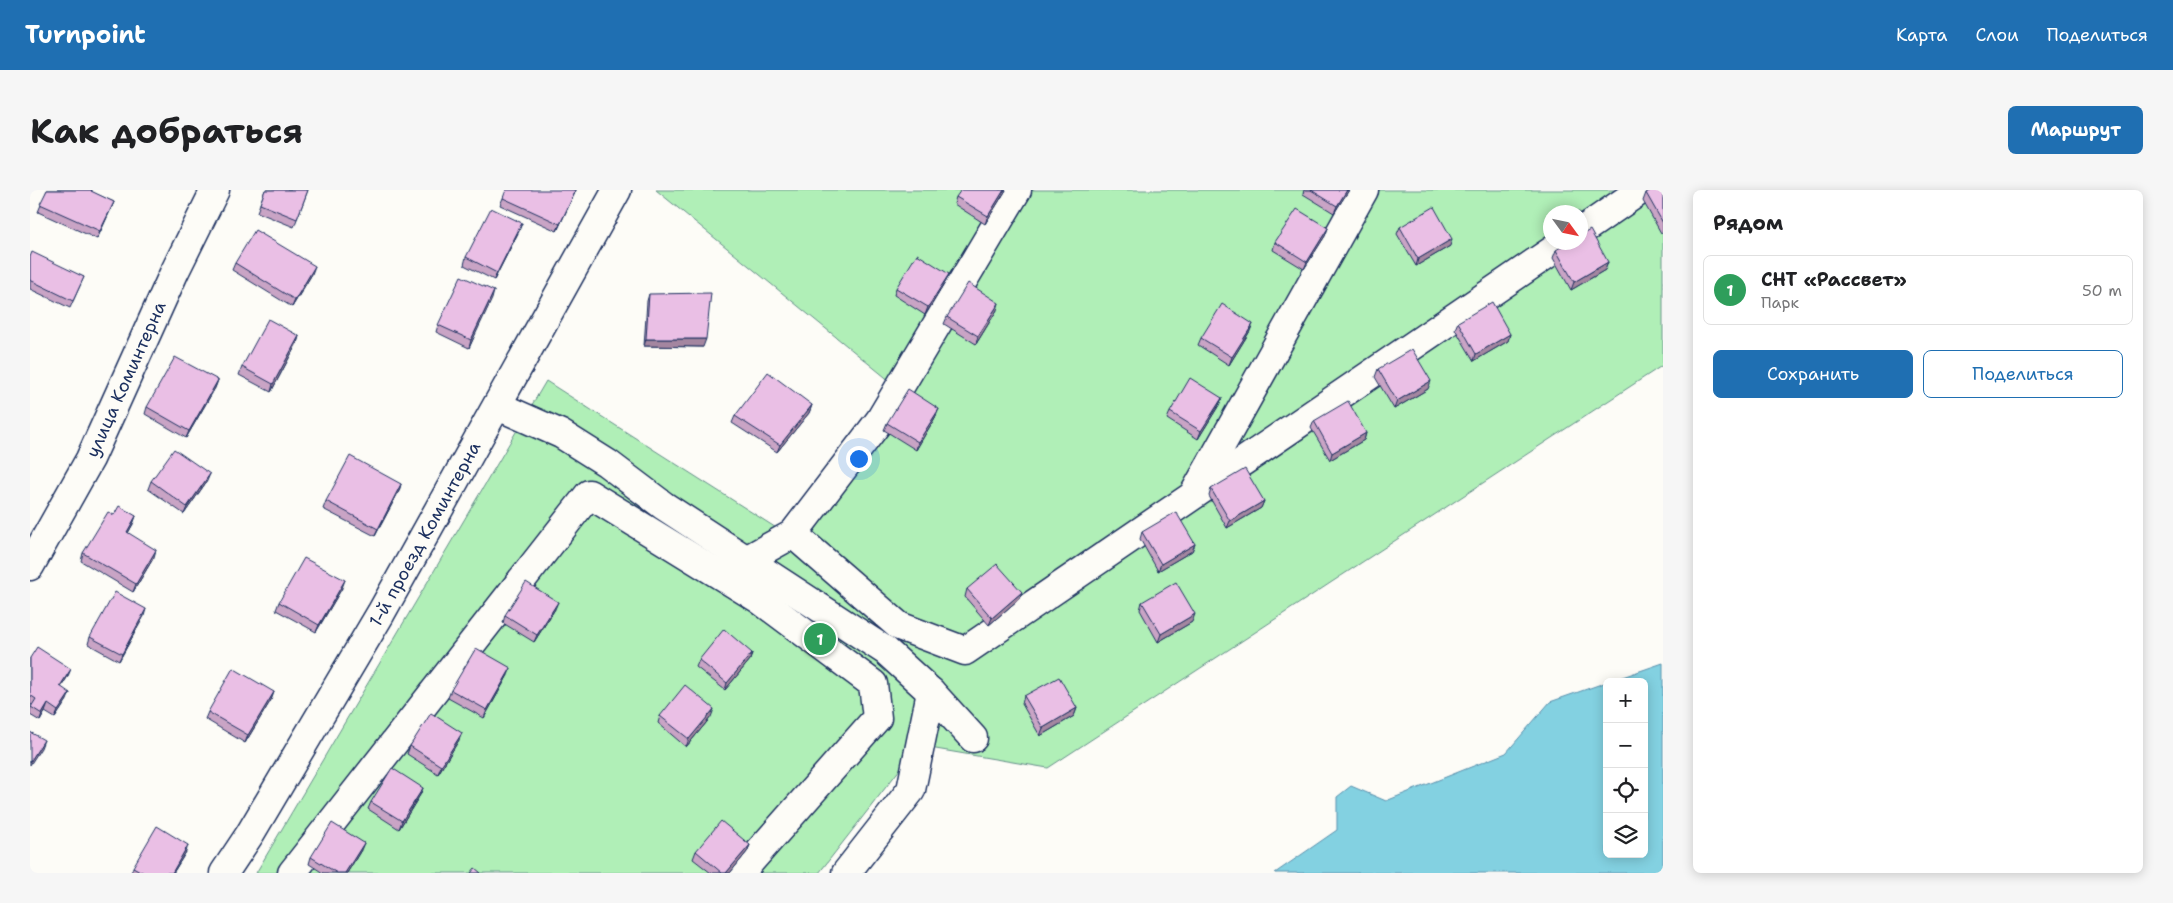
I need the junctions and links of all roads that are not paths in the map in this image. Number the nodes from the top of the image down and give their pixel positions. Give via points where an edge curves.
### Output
1 (216, 190) edge
2 (616, 190) edge
3 (1017, 190) edge
4 (1364, 190) edge
5 (1641, 190) edge
6 (1588, 226) edge
7 (1553, 250) edge
8 (498, 406) junction
9 (1192, 498) junction
10 (793, 534) junction
11 (746, 560) junction
12 (30, 566) edge
13 (931, 692) junction
14 (973, 738) dead end
15 (224, 873) edge
16 (292, 873) edge
17 (740, 873) edge
18 (846, 873) edge

1 - 12 street, улица Коминтерна via 174,273 90,459
2 - 8 street, 1-й проезд Коминтерна
3 - 10 street via 880,420
4 - 9 street
5 - 6 street
7 - 9 street
8 - 11 street via 561,434
8 - 15 street, 1-й проезд Коминтерна via 382,613
9 - 10 street via 965,651 899,626
10 - 11 street
11 - 13 street via 886,651
13 - 14 street
13 - 18 street via 912,790
16 - 17 street via 588,494 759,599 873,684 877,718

